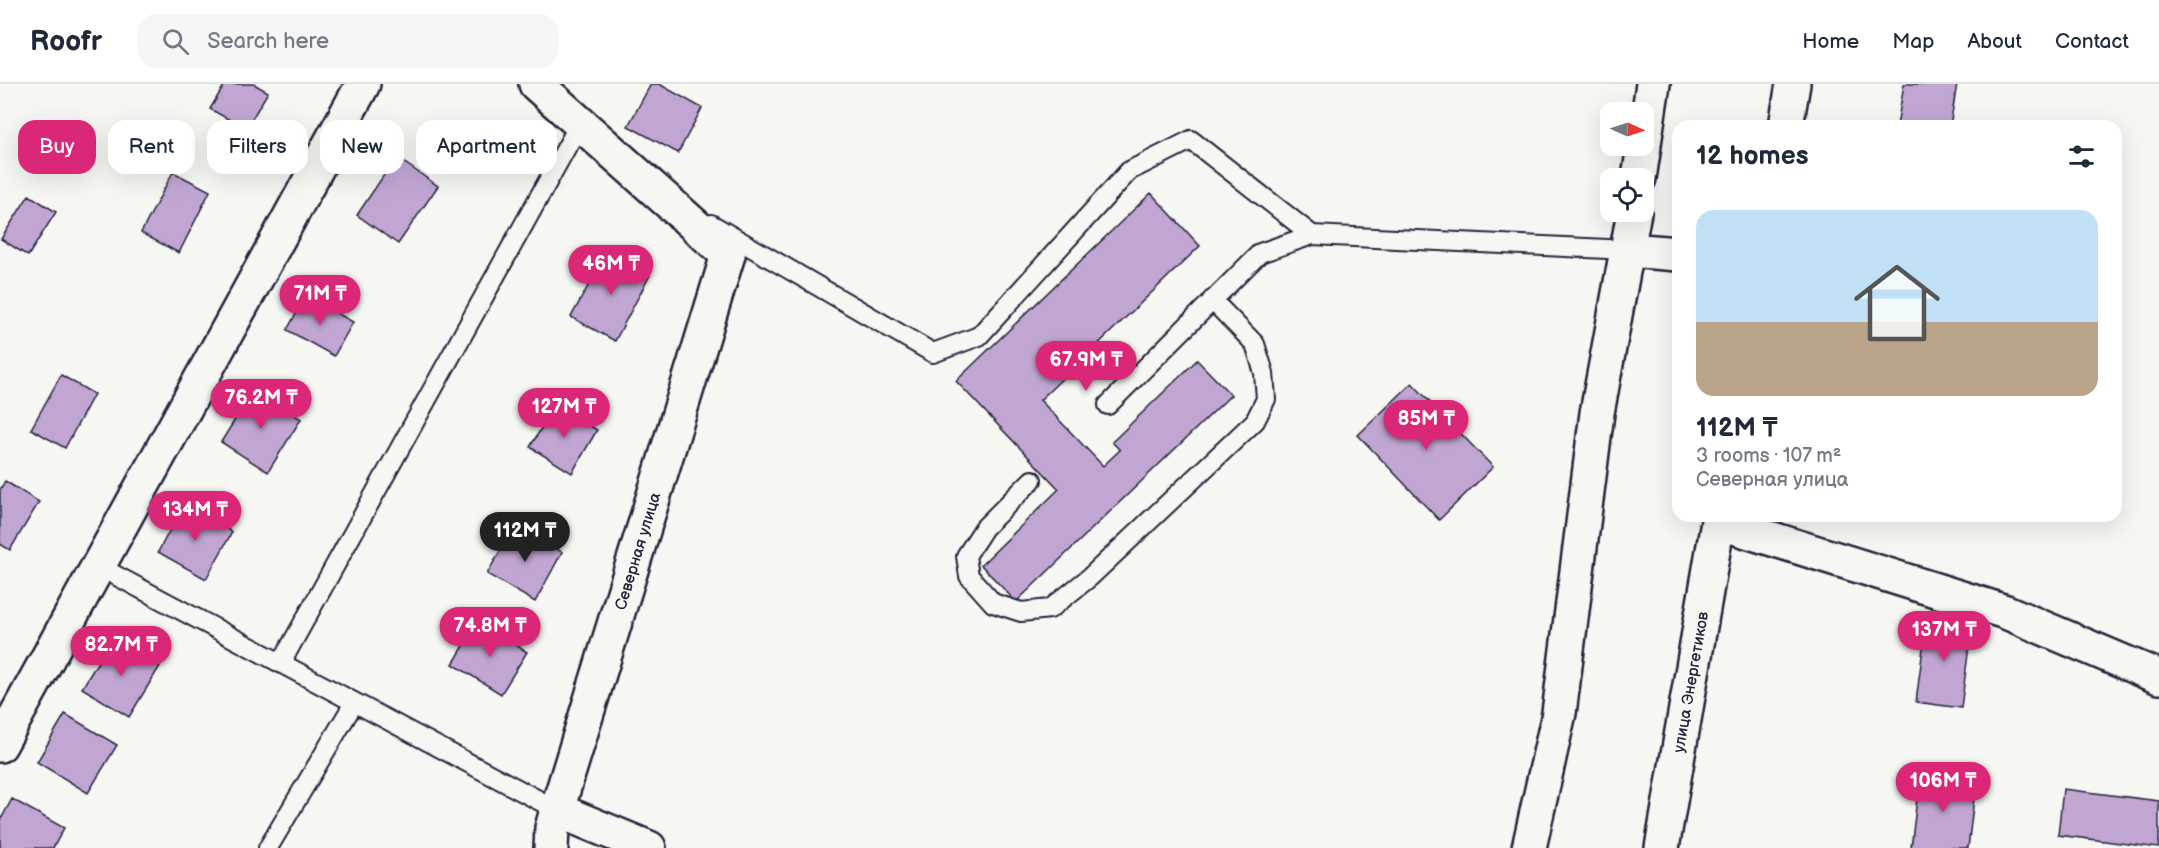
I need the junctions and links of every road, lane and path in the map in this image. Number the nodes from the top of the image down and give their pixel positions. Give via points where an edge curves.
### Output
1 (363, 84) edge
2 (536, 84) edge
3 (1653, 84) edge
4 (1793, 84) edge
5 (1650, 102) edge
6 (1787, 120) edge
7 (580, 123) junction
8 (661, 195) junction
9 (1633, 222) edge
10 (1312, 235) junction
11 (1629, 250) junction
12 (1672, 254) edge
13 (1212, 300) junction
14 (1108, 405) dead end
15 (1032, 480) dead end
16 (1717, 522) edge
17 (1727, 522) edge
18 (98, 566) junction
19 (281, 663) junction
20 (2159, 677) edge
21 (354, 702) junction
22 (0, 745) edge
23 (557, 810) junction
24 (267, 848) edge
25 (551, 848) edge
26 (649, 848) edge
27 (1529, 848) edge
28 (1662, 848) edge

1 - 18 street
2 - 7 street
3 - 5 street
4 - 6 street
7 - 8 street
7 - 19 lane
8 - 10 lane via 933,353 979,336 1129,171 1191,140
8 - 23 street, Северная улица via 728,255
9 - 11 street
10 - 11 lane
10 - 13 lane via 1260,253
11 - 12 street
11 - 27 street via 1597,413 1559,713
13 - 14 lane
13 - 15 lane via 1256,344 1266,399 1255,421 1090,577 1050,609 1021,612 993,603 969,576 966,556 984,528
16 - 28 street, улица Энергетиков
17 - 20 street via 2006,612
18 - 19 lane
18 - 22 street
19 - 21 lane
21 - 23 lane
21 - 24 lane
23 - 25 street, Северная улица
23 - 26 street

